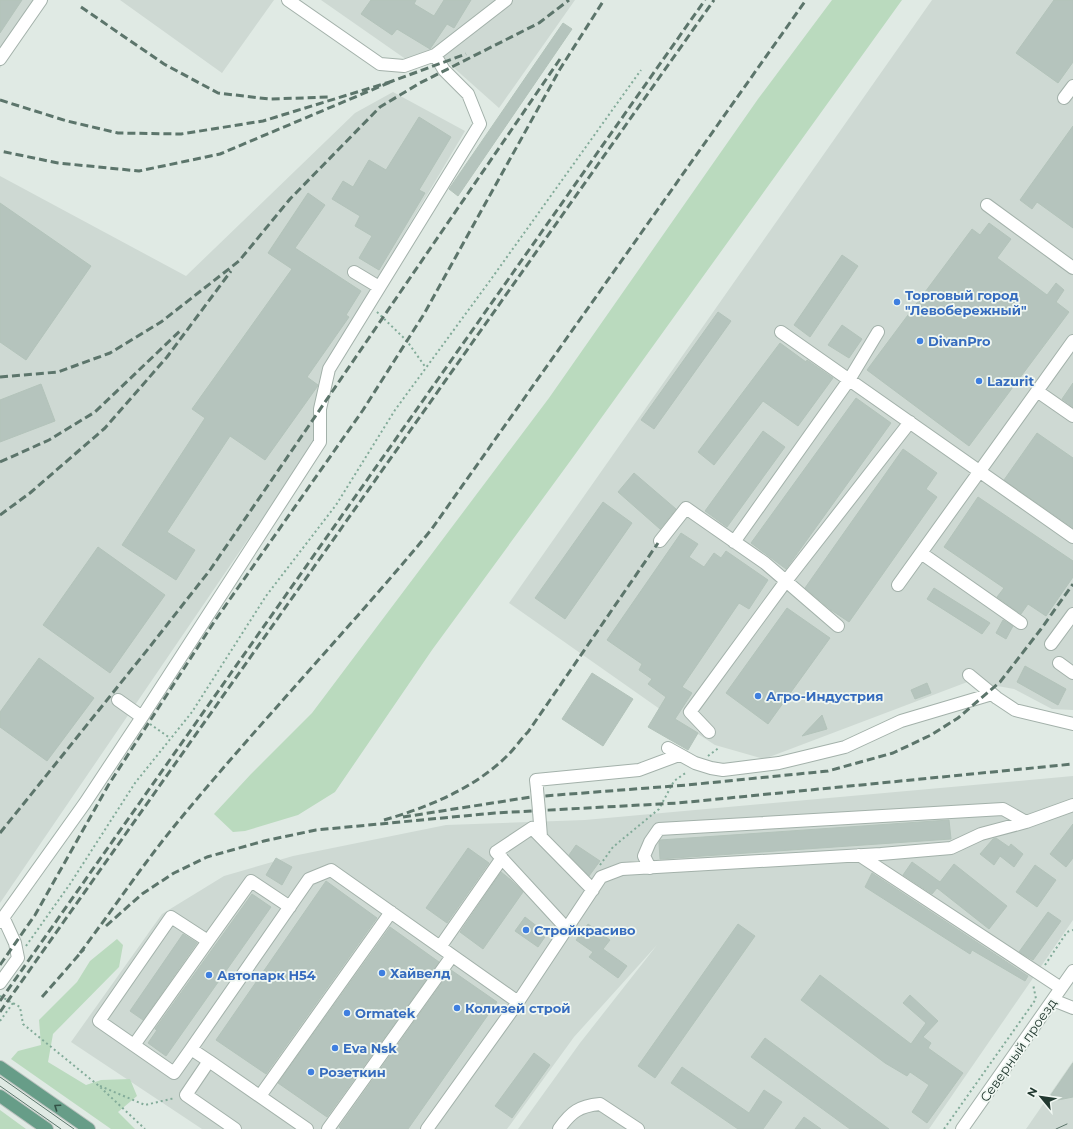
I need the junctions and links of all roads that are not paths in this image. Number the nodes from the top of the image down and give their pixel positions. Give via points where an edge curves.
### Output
1 (42, 0) edge
2 (288, 0) edge
3 (506, 0) edge
4 (435, 55) junction
5 (0, 59) edge
6 (1073, 86) edge
7 (1064, 98) dead end
8 (987, 205) dead end
9 (1073, 268) edge
10 (354, 272) dead end
11 (380, 287) junction
12 (781, 332) dead end
13 (878, 332) dead end
14 (1073, 341) edge
15 (849, 380) junction
16 (1038, 391) junction
17 (1073, 416) edge
18 (910, 422) junction
19 (980, 471) junction
20 (1073, 537) edge
21 (660, 541) dead end
22 (734, 542) junction
23 (921, 553) junction
24 (786, 581) junction
25 (898, 585) dead end
26 (1073, 614) edge
27 (1021, 623) dead end
28 (838, 626) dead end
29 (1051, 644) dead end
30 (1059, 663) dead end
31 (1073, 673) edge
32 (969, 676) dead end
33 (992, 694) junction
34 (118, 700) dead end
35 (142, 717) junction
36 (1073, 724) edge
37 (709, 732) dead end
38 (668, 748) dead end
39 (679, 755) junction
40 (1073, 805) edge
41 (1026, 822) junction
42 (541, 837) junction
43 (859, 855) junction
44 (502, 858) junction
45 (650, 868) junction
46 (590, 887) junction
47 (290, 908) junction
48 (391, 912) junction
49 (2, 921) edge
50 (566, 929) junction
51 (208, 941) junction
52 (440, 947) junction
53 (452, 956) junction
54 (1073, 971) edge
55 (0, 983) edge
56 (1061, 988) junction
57 (1053, 1000) junction
58 (518, 1002) junction
59 (1073, 1008) edge
60 (134, 1045) junction
61 (191, 1049) junction
62 (209, 1061) junction
63 (0, 1067) edge
64 (0, 1096) edge
65 (260, 1096) junction
66 (47, 1129) edge
67 (89, 1129) edge
68 (235, 1129) edge
69 (307, 1129) edge
70 (328, 1129) edge
71 (427, 1129) edge
72 (559, 1129) edge
73 (638, 1129) edge
74 (962, 1129) edge

1 - 5 street
2 - 4 street via 380,64 404,66
3 - 4 street
4 - 11 street via 444,70 468,94 480,124
6 - 7 street
8 - 9 street
10 - 11 street
11 - 35 street via 329,369 320,409 320,442
12 - 15 street
13 - 15 street
14 - 16 street
15 - 18 street
15 - 22 street
16 - 17 street
16 - 19 street
18 - 19 street
18 - 24 street
19 - 20 street
19 - 23 street
21 - 22 street via 686,508
22 - 24 street
23 - 25 street
23 - 27 street
24 - 28 street
24 - 37 street via 690,712
26 - 29 street
30 - 31 street
32 - 33 street
33 - 36 street via 1015,710
33 - 39 street via 900,721 845,747 779,763 723,770 697,764
34 - 35 street
35 - 49 street
38 - 39 street
39 - 42 street, bridge via 639,770 536,780
40 - 41 street
41 - 43 street via 981,834 951,848
41 - 45 street via 1003,809 659,829 644,856
42 - 44 street via 532,828 496,852
42 - 46 street
43 - 45 street
43 - 56 street
44 - 50 street
44 - 52 street
45 - 46 street via 622,868 601,877
46 - 50 street
47 - 48 street via 309,879 331,870
47 - 51 street via 251,881
47 - 61 street
48 - 52 street
48 - 65 street
49 - 55 street via 15,943 18,958
50 - 58 street
51 - 60 street
51 - 60 street via 171,917 99,1021
52 - 53 street
53 - 58 street
53 - 70 street
54 - 56 street, Северный проезд
56 - 57 street, Северный проезд
57 - 59 street
57 - 74 street, Северный проезд
58 - 71 street
60 - 61 street via 174,1073
61 - 62 street
62 - 65 street
62 - 68 street via 186,1095
67 -> 63 main road
64 - 66 main road
65 - 69 street
72 - 73 street via 569,1115 585,1105 600,1104

